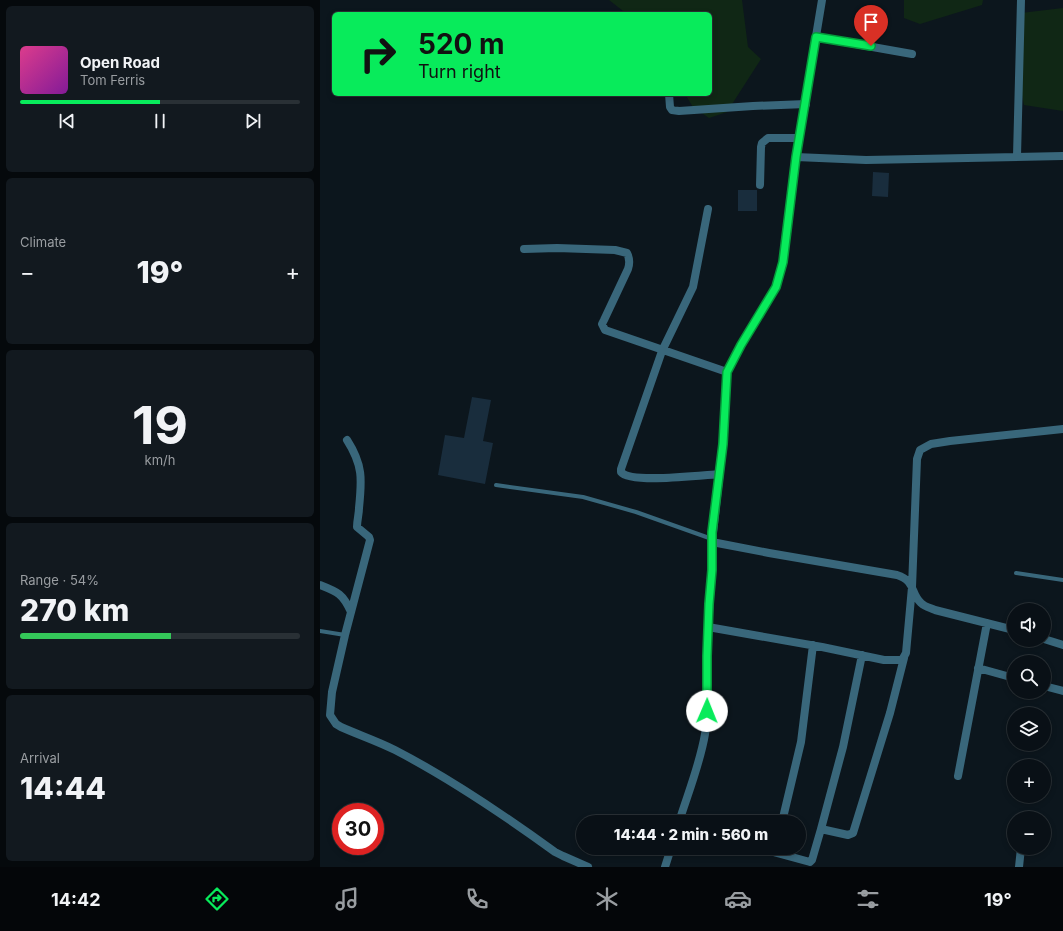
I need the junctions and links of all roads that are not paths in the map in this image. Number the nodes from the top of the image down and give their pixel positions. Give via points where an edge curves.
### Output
1 (822, 0) edge
2 (1021, 0) edge
3 (816, 37) junction
4 (912, 54) dead end
5 (669, 96) edge
6 (806, 104) junction
7 (799, 138) junction
8 (1017, 156) junction
9 (1063, 156) edge
10 (796, 157) junction
11 (760, 185) dead end
12 (708, 209) dead end
13 (524, 249) dead end
14 (662, 351) junction
15 (727, 372) junction
16 (1063, 429) edge
17 (347, 440) dead end
18 (720, 474) junction
19 (496, 485) dead end
20 (712, 541) junction
21 (1016, 573) dead end
22 (1063, 580) edge
23 (320, 585) edge
24 (912, 587) junction
25 (351, 612) junction
26 (987, 623) junction
27 (708, 627) junction
28 (1007, 628) edge
29 (320, 630) edge
30 (345, 635) junction
31 (1051, 641) edge
32 (1063, 645) edge
33 (813, 646) junction
34 (862, 656) junction
35 (904, 658) junction
36 (978, 668) junction
37 (1007, 676) edge
38 (1051, 688) edge
39 (1063, 692) edge
40 (958, 776) dead end
41 (681, 815) edge
42 (784, 815) edge
43 (821, 829) junction
44 (669, 855) edge
45 (789, 855) edge
46 (1020, 855) edge
47 (588, 867) edge
48 (665, 867) edge
49 (1019, 867) edge

1 - 3 street
2 - 8 street
3 - 4 street
3 - 6 street
5 - 6 street via 670,107 679,111
6 - 7 street
7 - 10 street
7 - 11 street via 764,140 761,147
8 - 9 street
8 - 10 street via 866,160
10 - 15 street via 783,262 776,287
12 - 14 street via 693,287
13 - 14 street via 627,252 630,257 628,270 603,327 609,332
14 - 15 street
14 - 18 street via 621,472 623,475 642,478
15 - 18 street
16 - 24 street via 950,441 931,444 920,450 917,459
17 - 25 street via 356,456 361,473 357,526 370,540
18 - 20 street
19 - 20 lane via 589,499 636,512
20 - 24 street via 897,575 909,582
20 - 27 street
21 - 22 lane
23 - 25 street via 343,597
24 - 26 street via 926,607
24 - 35 street
25 - 30 street
26 - 28 street
26 - 36 street
27 - 33 street
27 - 41 street via 707,722 700,756
29 - 30 lane
30 - 47 street via 330,706 330,715 336,724 425,766 495,809 555,852
31 - 32 street
33 - 34 street
33 - 42 street via 801,742
34 - 35 street via 892,660
34 - 43 street via 843,747
35 - 43 street via 853,833 848,835
36 - 37 street
36 - 40 street
38 - 39 street
43 - 45 street via 810,862
44 - 48 street
46 - 49 street

